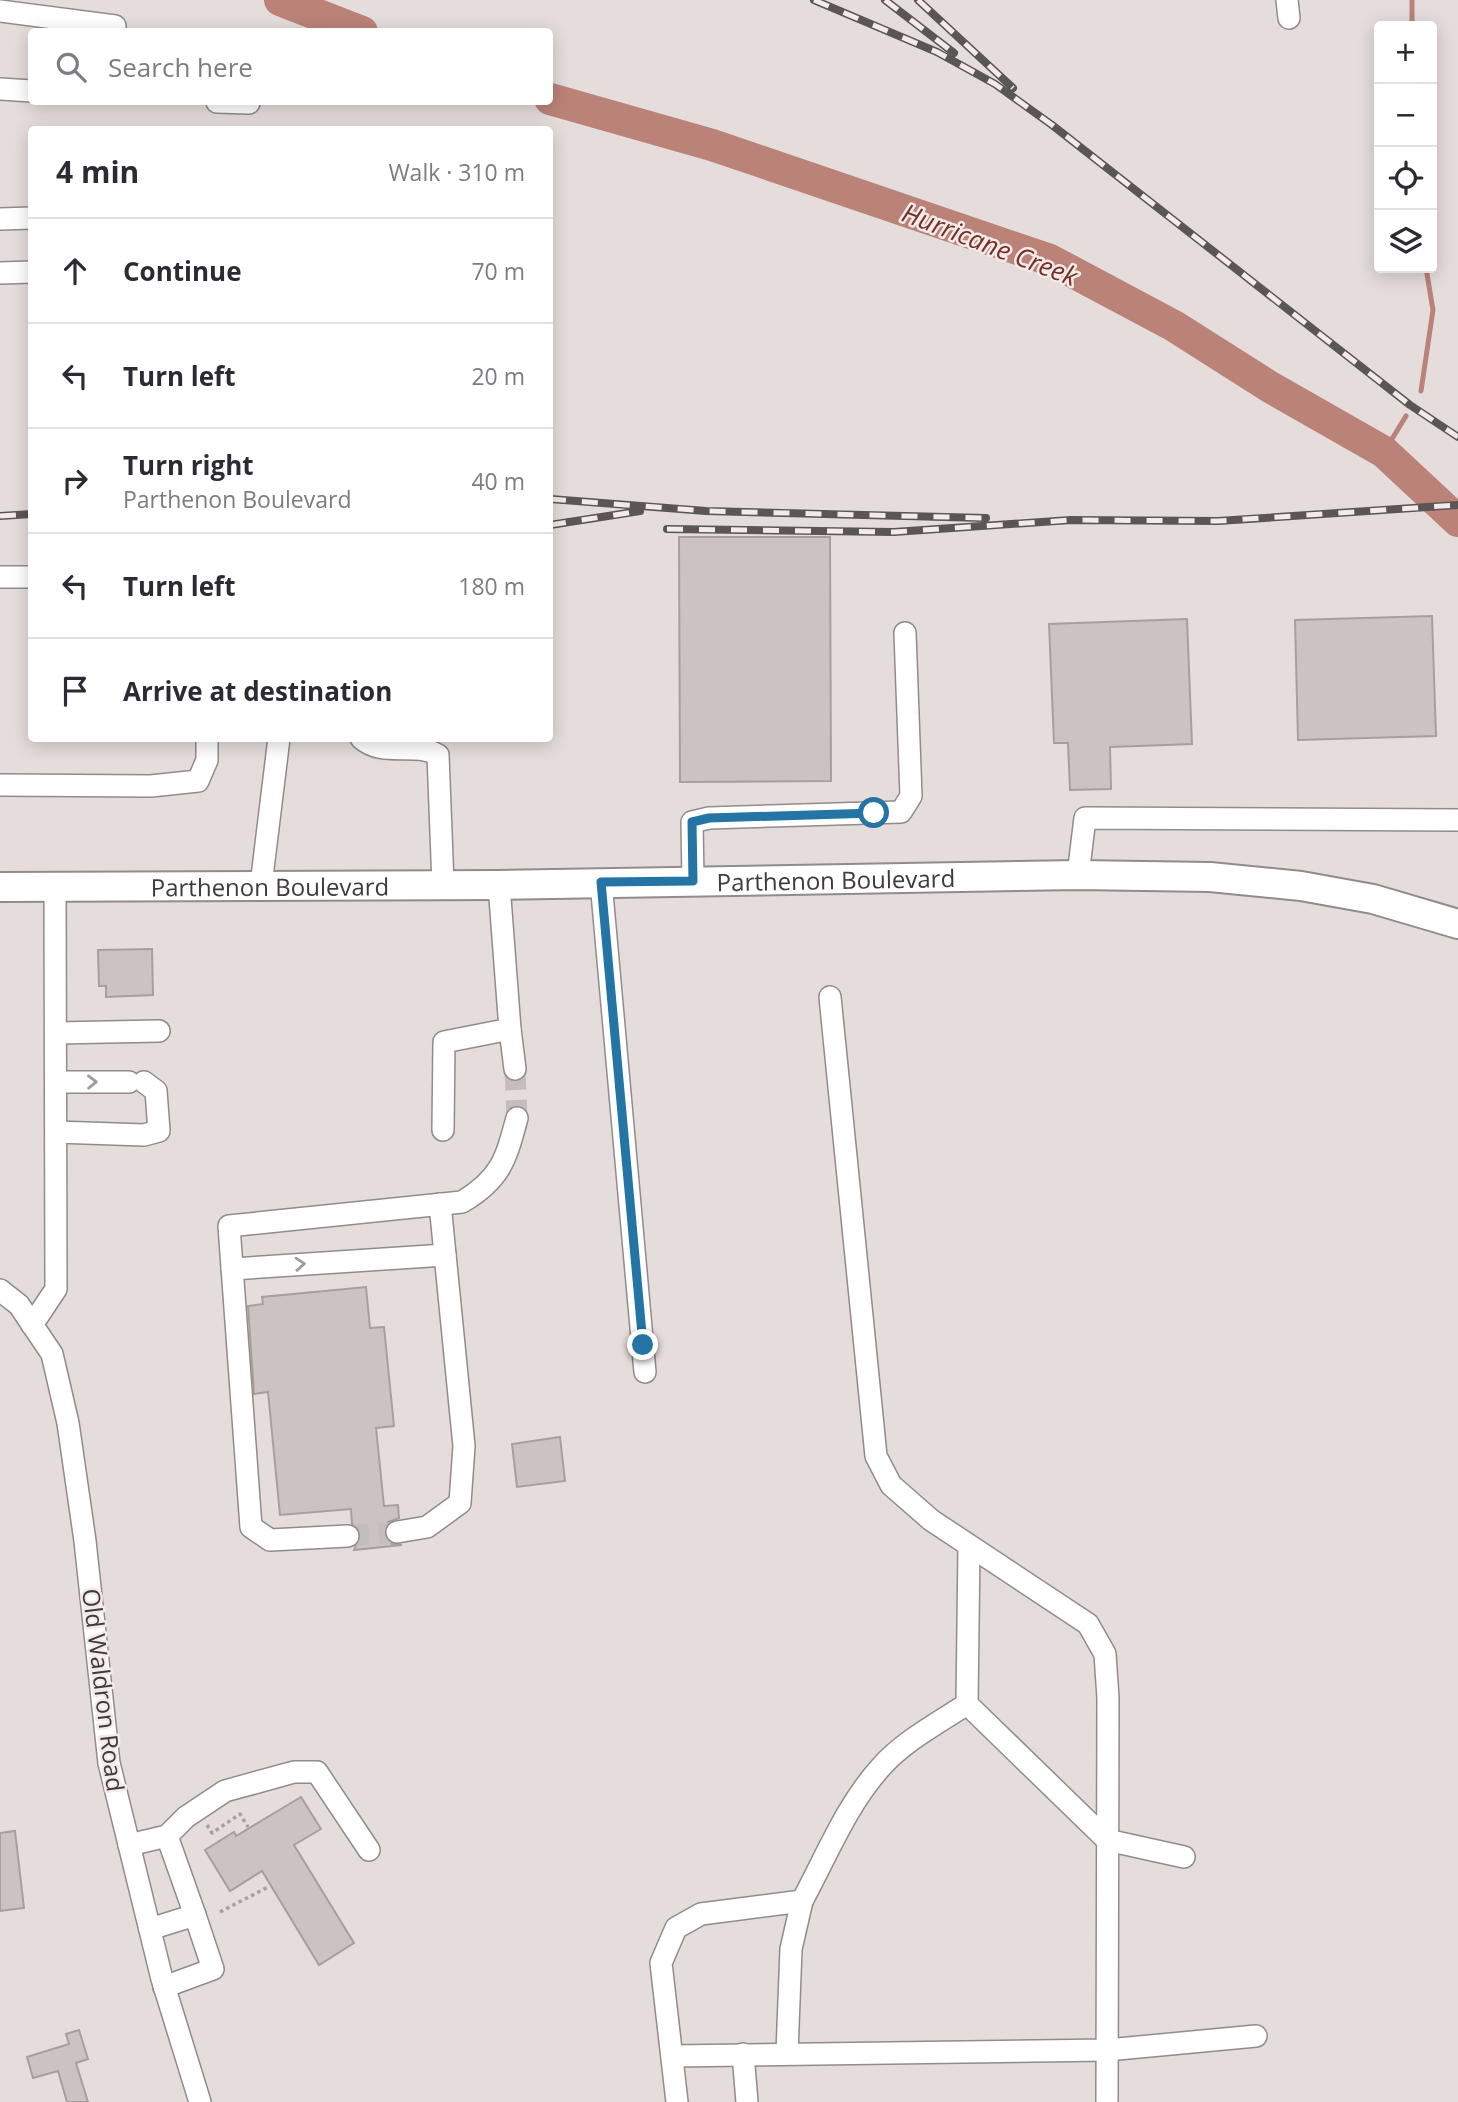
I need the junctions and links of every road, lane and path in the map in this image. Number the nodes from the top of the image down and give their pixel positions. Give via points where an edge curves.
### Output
1 (0, 11) edge
2 (115, 28) edge
3 (0, 89) edge
4 (28, 91) edge
5 (28, 218) edge
6 (0, 219) edge
7 (28, 272) edge
8 (0, 273) edge
9 (0, 577) edge
10 (28, 577) edge
11 (905, 633) dead end
12 (206, 742) edge
13 (279, 742) edge
14 (369, 742) edge
15 (0, 785) edge
16 (1458, 820) edge
17 (1078, 875) junction
18 (693, 881) junction
19 (601, 882) junction
20 (443, 884) junction
21 (261, 885) junction
22 (499, 885) junction
23 (0, 887) edge
24 (55, 887) junction
25 (1458, 924) edge
26 (831, 997) dead end
27 (509, 1029) junction
28 (159, 1031) dead end
29 (56, 1033) junction
30 (515, 1069) tunnel mouth
31 (56, 1082) junction
32 (517, 1118) tunnel mouth
33 (443, 1130) dead end
34 (56, 1132) junction
35 (440, 1204) junction
36 (445, 1255) junction
37 (232, 1269) junction
38 (0, 1290) edge
39 (32, 1325) junction
40 (645, 1372) dead end
41 (397, 1532) tunnel mouth
42 (348, 1536) tunnel mouth
43 (969, 1546) junction
44 (968, 1704) junction
45 (197, 1809) junction
46 (248, 1827) dead end
47 (167, 1836) junction
48 (1107, 1840) junction
49 (129, 1845) junction
50 (369, 1850) dead end
51 (1184, 1857) dead end
52 (268, 1887) dead end
53 (802, 1901) junction
54 (219, 1912) dead end
55 (195, 1915) junction
56 (150, 1929) junction
57 (164, 1987) junction
58 (1256, 2036) dead end
59 (1107, 2050) junction
60 (787, 2053) junction
61 (743, 2054) junction
62 (672, 2056) junction
63 (200, 2102) edge
64 (677, 2102) edge
65 (747, 2102) edge
66 (1107, 2102) edge

1 - 2 street
3 - 4 street
5 - 6 street
7 - 8 street
9 - 10 street
11 - 18 street via 911,796 901,812 692,822
12 - 15 street via 207,760 198,781 151,786
13 - 21 street
14 - 20 street via 382,749 425,747 438,755
16 - 17 street via 1085,818
17 - 18 main road, Parthenon Boulevard
17 - 25 main road, Parthenon Boulevard via 1210,877 1301,886 1373,899
18 - 19 main road, Parthenon Boulevard
19 - 22 main road, Parthenon Boulevard
19 - 40 street
20 - 21 main road, Parthenon Boulevard
20 - 22 main road, Parthenon Boulevard
21 - 24 main road, Parthenon Boulevard
22 - 27 street
23 - 24 main road, Parthenon Boulevard
24 - 29 street
26 - 43 street via 876,1456 891,1485
27 - 30 street
27 - 33 street via 444,1042
28 - 29 street
29 - 31 street
31 - 34 street
31 -> 34 street via 143,1085 159,1131 144,1135
32 - 35 street via 505,1162 478,1192 462,1202
34 - 39 street via 56,1289
35 - 36 street
35 - 37 street via 229,1226
37 -> 36 street
36 - 41 street via 464,1446 460,1503 426,1527
37 - 42 street via 251,1527 270,1541
38 - 39 street, Old Waldron Road via 19,1305
39 - 49 street, Old Waldron Road via 52,1354 68,1423 109,1763
43 - 44 street
43 - 48 street via 1088,1624 1105,1654
44 - 48 street
44 - 53 street via 880,1767
45 - 46 path via 212,1833 240,1814
45 - 47 street
45 - 50 street via 237,1787 294,1772 317,1772
47 - 49 street
47 - 55 street
48 - 51 street
48 - 59 street
49 - 56 street, Old Waldron Road
52 - 54 path
53 - 60 street via 791,1948
53 - 62 street via 701,1914 676,1928 661,1963
55 - 56 street
55 - 57 street via 213,1969
56 - 57 street, Old Waldron Road
57 - 63 street, Old Waldron Road
58 - 59 street
59 - 60 street
59 - 66 street
60 - 61 street
61 - 62 street
61 - 65 street
62 - 64 street

